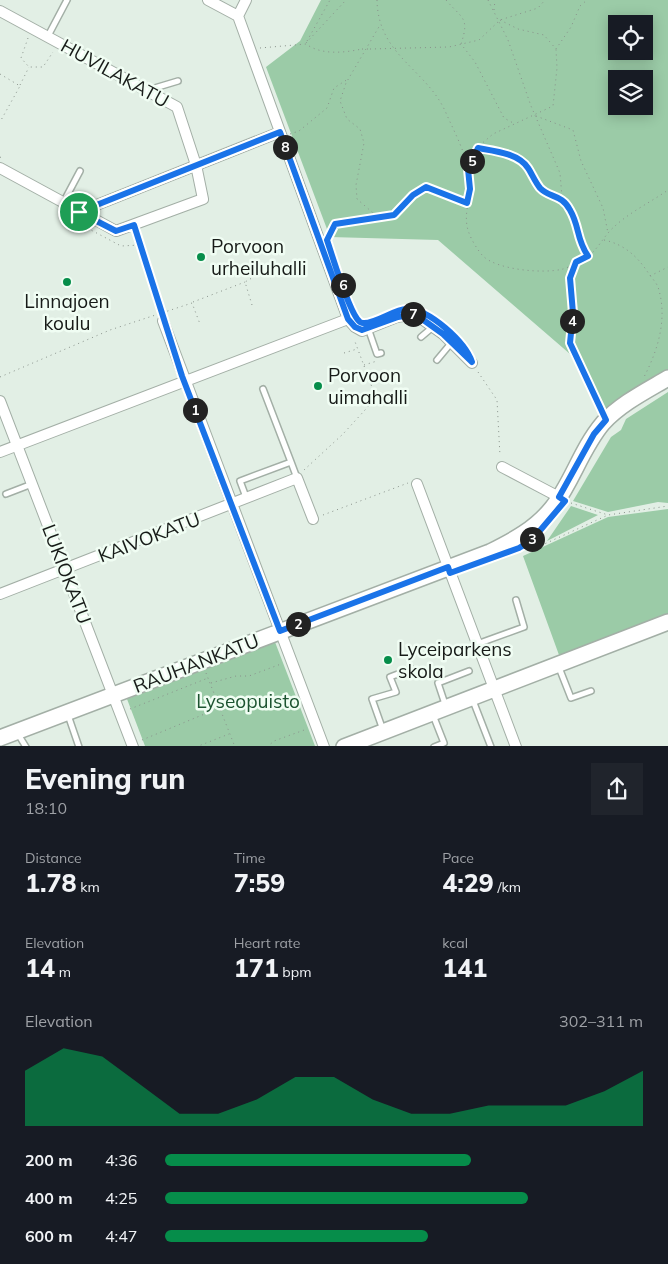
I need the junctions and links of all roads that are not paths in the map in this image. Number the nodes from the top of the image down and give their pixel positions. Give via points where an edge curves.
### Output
1 (67, 0) edge
2 (208, 0) edge
3 (246, 0) edge
4 (0, 11) edge
5 (238, 16) junction
6 (48, 36) junction
7 (178, 81) dead end
8 (147, 90) junction
9 (284, 134) junction
10 (196, 165) junction
11 (0, 168) edge
12 (80, 171) dead end
13 (63, 204) junction
14 (75, 214) junction
15 (161, 316) road end
16 (352, 323) junction
17 (434, 326) junction
18 (368, 328) junction
19 (421, 336) dead end
20 (452, 342) junction
21 (381, 353) dead end
22 (437, 360) dead end
23 (472, 362) road end
24 (668, 378) edge
25 (184, 382) junction
26 (263, 389) dead end
27 (0, 401) edge
28 (18, 446) junction
29 (0, 452) edge
30 (291, 462) junction
31 (502, 464) road end
32 (297, 478) junction
33 (32, 484) junction
34 (417, 484) road end
35 (6, 494) dead end
36 (246, 497) junction
37 (559, 497) junction
38 (231, 504) junction
39 (313, 519) road end
40 (448, 567) junction
41 (65, 570) junction
42 (0, 594) edge
43 (516, 600) dead end
44 (668, 622) edge
45 (280, 631) junction
46 (476, 645) junction
47 (558, 665) junction
48 (410, 669) dead end
49 (469, 671) dead end
50 (494, 690) junction
51 (591, 691) dead end
52 (113, 694) junction
53 (472, 698) junction
54 (439, 710) junction
55 (67, 712) junction
56 (384, 731) junction
57 (16, 732) junction
58 (0, 738) edge
59 (137, 743) edge
60 (26, 746) edge
61 (79, 746) edge
62 (324, 746) edge
63 (344, 746) edge
64 (434, 746) edge
65 (491, 746) edge
66 (516, 746) edge

1 - 6 lane
2 - 5 street
3 - 5 street
4 - 6 street, HUVILAKATU
5 - 9 street
6 - 8 street, HUVILAKATU
7 - 8 lane
8 - 10 street, HUVILAKATU via 177,107
9 - 10 street
9 - 16 street
10 - 14 street
10 - 14 street, HUVILAKATU via 203,199 116,231
11 - 13 street
12 - 13 lane
13 - 14 street
15 - 25 street
16 - 18 street via 362,330
16 - 25 street
17 - 18 street via 422,317 408,314
17 - 19 lane
17 - 20 street
18 - 21 lane via 377,354
20 - 22 lane
20 - 23 street
24 - 37 street, RAUHANKATU via 606,420 594,434
25 - 28 street
25 - 38 street
26 - 30 lane
27 - 28 street, LUKIOKATU
28 - 29 street
28 - 33 street, LUKIOKATU
30 - 32 lane
30 - 36 lane via 240,481
31 - 37 street
32 - 36 street, KAIVOKATU
32 - 39 street
33 - 35 lane
33 - 41 street, LUKIOKATU
34 - 40 street
36 - 38 street, KAIVOKATU
37 - 40 street, RAUHANKATU via 529,531 490,552
38 - 41 street, KAIVOKATU
38 - 45 street
40 - 45 street, RAUHANKATU
40 - 46 street
41 - 42 street, KAIVOKATU
41 - 52 street, LUKIOKATU
43 - 46 lane via 524,627
44 - 47 street
45 - 52 street, RAUHANKATU
45 - 62 street
46 - 50 street
47 - 50 street
47 - 51 lane via 571,698
48 - 56 lane via 390,677 396,692 372,699
49 - 54 lane via 438,684
50 - 53 street
50 - 66 street
52 - 55 street, RAUHANKATU
52 - 59 street, LUKIOKATU
53 - 54 street
53 - 65 lane
54 - 56 street
54 - 64 lane via 444,743
55 - 57 street, RAUHANKATU
55 - 61 lane
56 - 63 street
57 - 58 street, RAUHANKATU
57 - 60 lane

